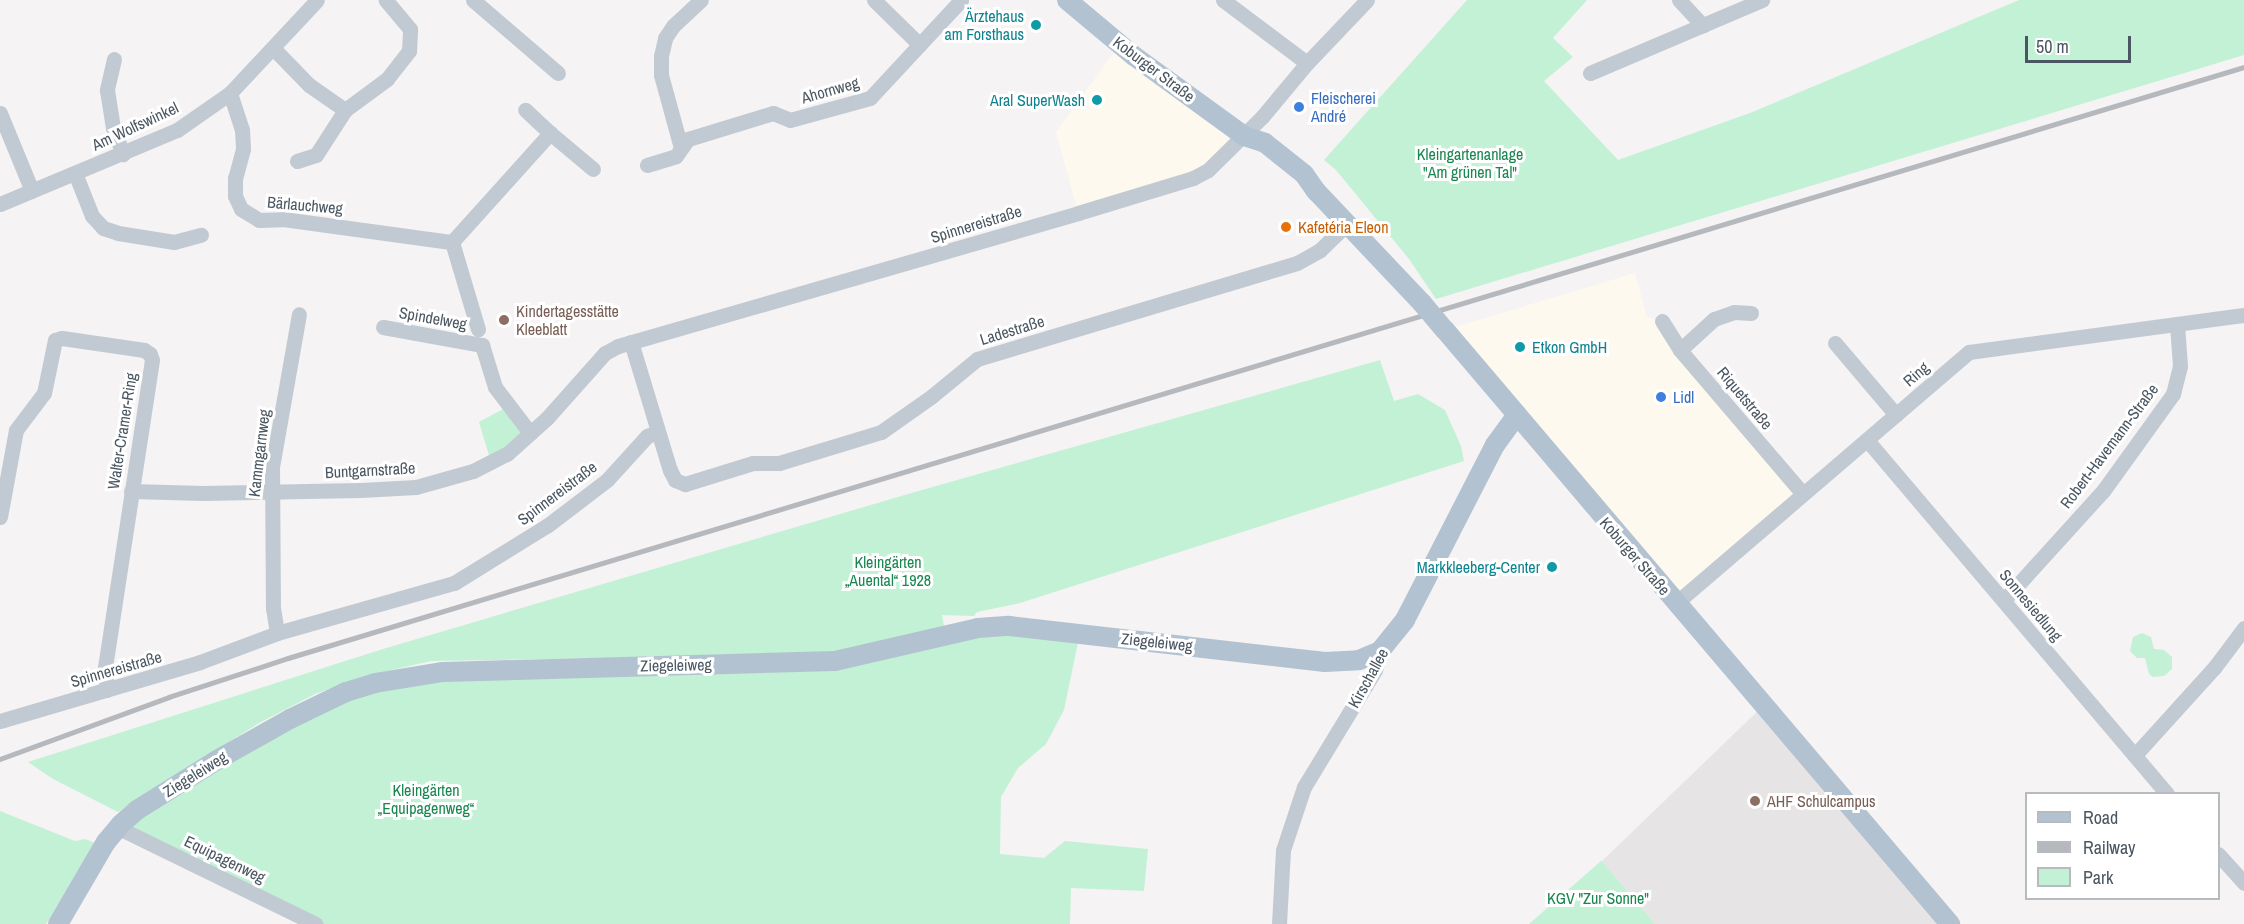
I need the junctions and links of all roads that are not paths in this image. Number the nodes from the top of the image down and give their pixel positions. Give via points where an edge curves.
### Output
1 (317, 0) edge
2 (386, 0) edge
3 (473, 0) edge
4 (701, 0) edge
5 (873, 0) edge
6 (961, 0) edge
7 (1067, 0) edge
8 (1223, 0) edge
9 (1366, 0) edge
10 (1679, 0) edge
11 (1762, 0) edge
12 (1703, 26) junction
13 (920, 45) junction
14 (273, 48) junction
15 (114, 59) dead end
16 (1307, 63) junction
17 (558, 73) dead end
18 (1590, 73) dead end
19 (230, 93) junction
20 (525, 110) dead end
21 (345, 111) junction
22 (0, 113) edge
23 (550, 133) junction
24 (1244, 136) junction
25 (681, 148) junction
26 (123, 154) junction
27 (297, 161) dead end
28 (647, 165) dead end
29 (593, 169) dead end
30 (75, 173) junction
31 (32, 191) junction
32 (0, 204) edge
33 (1348, 223) junction
34 (201, 235) dead end
35 (452, 242) junction
36 (1751, 313) dead end
37 (299, 315) dead end
38 (2244, 315) edge
39 (1662, 321) dead end
40 (2177, 324) junction
41 (383, 327) dead end
42 (478, 329) dead end
43 (631, 342) junction
44 (1835, 343) dead end
45 (1680, 350) junction
46 (1517, 415) junction
47 (1896, 415) junction
48 (657, 432) junction
49 (530, 434) junction
50 (1867, 440) junction
51 (270, 490) junction
52 (131, 491) junction
53 (1803, 494) junction
54 (0, 517) edge
55 (2004, 600) junction
56 (1676, 603) junction
57 (2244, 628) edge
58 (278, 633) junction
59 (1380, 651) junction
60 (107, 690) junction
61 (0, 721) edge
62 (2135, 755) junction
63 (2165, 792) edge
64 (121, 824) junction
65 (2220, 856) edge
66 (2244, 883) edge
67 (58, 924) edge
68 (316, 924) edge
69 (1279, 924) edge
70 (1950, 924) edge

1 - 14 street, Am Wolfswinkel
2 - 21 street via 410,30 409,51 387,79
3 - 17 street
4 - 25 street via 673,26 661,56 661,75
5 - 13 street
6 - 13 street, Ahornweg
7 - 24 main road, Koburger Straße via 1134,56
8 - 16 street
9 - 16 street, Spinnereistraße
10 - 12 street
11 - 12 street
12 - 18 street
13 - 25 street, Ahornweg via 870,98 790,120 773,113 688,138
14 - 19 street, Am Wolfswinkel
14 - 21 street via 309,86
15 - 26 street via 107,90 113,128
16 - 24 street, Spinnereistraße
19 - 26 street, Am Wolfswinkel via 177,130
19 - 35 street, Bärlauchweg via 243,129 243,149 235,178 235,196 242,209 259,220 283,219
20 - 23 street
21 - 27 street via 316,155
22 - 31 street
23 - 29 street
23 - 35 street
24 - 33 main road, Koburger Straße via 1274,167 1300,186 1316,191
24 - 43 street, Spinnereistraße via 1222,159 1193,178
25 - 28 street, Ahornweg via 676,156
26 - 30 street, Am Wolfswinkel
30 - 31 street, Am Wolfswinkel
30 - 34 street via 92,216 103,228 174,242
31 - 32 street, Am Wolfswinkel
33 - 46 main road, Koburger Straße, bridge
33 - 48 street, Ladestraße via 1320,250 1297,263 977,359 882,432 779,463 753,463 685,484 675,480
35 - 42 street
36 - 45 street via 1734,312 1714,319
37 - 51 street, Kammgarnweg
38 - 40 street, Ring
39 - 45 street, Riquetstraße
40 - 47 street, Ring via 1969,352
40 - 55 street, Robert-Havemann-Straße via 2180,366 2173,394 2103,491
41 - 49 street, Spindelweg via 482,345 495,387
43 - 48 street
43 - 49 street, Buntgarnstraße via 605,353
44 - 47 street
45 - 53 street, Riquetstraße
46 - 56 main road, Koburger Straße
46 - 59 main road, Kirschallee via 1495,446 1415,603
47 - 50 street, Ring
48 - 58 street, Spinnereistraße via 647,436 607,480 548,525 454,584
49 - 51 street, Buntgarnstraße via 507,454 473,471 416,487
50 - 53 street, Ring
50 - 55 street, Sonnesiedlung
51 - 52 street, Buntgarnstraße
51 - 58 street, Kammgarnweg via 273,609
52 - 54 street, Walter-Cramer-Ring via 150,354 62,338 51,347 44,393 16,430
52 - 60 street, Walter-Cramer-Ring via 105,668
53 - 56 street, Ring
55 - 62 street, Sonnesiedlung
56 - 70 main road, Koburger Straße
57 - 62 street via 2207,676
58 - 60 street, Spinnereistraße
59 - 64 main road, Ziegeleiweg via 1359,660 1325,662 1009,626 968,630 835,661 443,672 375,683 318,705 217,760
59 - 69 street, Kirschallee via 1375,670 1304,787 1283,850
60 - 61 street, Spinnereistraße
62 - 63 street, Sonnesiedlung
64 - 67 main road, Ziegeleiweg via 106,842
64 - 68 street, Equipagenweg via 125,831
65 - 66 street

